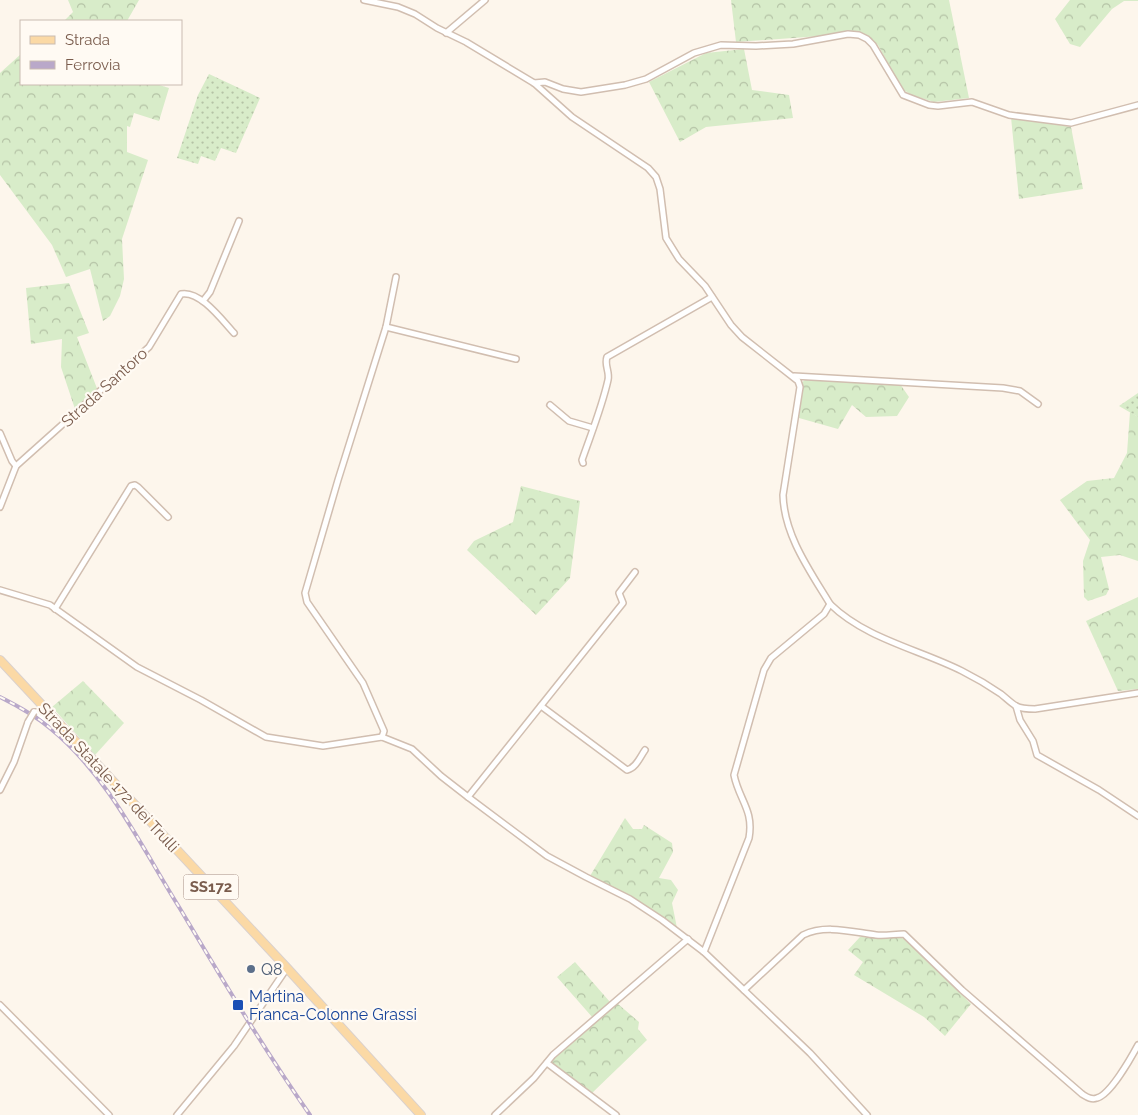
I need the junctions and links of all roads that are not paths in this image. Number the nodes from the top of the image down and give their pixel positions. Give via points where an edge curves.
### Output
1 (364, 0) edge
2 (485, 0) edge
3 (446, 33) junction
4 (534, 83) junction
5 (1138, 105) edge
6 (239, 221) dead end
7 (396, 278) dead end
8 (712, 297) junction
9 (203, 301) junction
10 (386, 327) junction
11 (234, 333) dead end
12 (516, 359) dead end
13 (794, 376) junction
14 (1038, 404) dead end
15 (550, 405) dead end
16 (593, 428) junction
17 (0, 433) edge
18 (583, 463) dead end
19 (16, 466) junction
20 (0, 507) edge
21 (168, 517) dead end
22 (635, 572) dead end
23 (0, 590) edge
24 (830, 604) junction
25 (55, 609) junction
26 (0, 660) edge
27 (1138, 693) edge
28 (541, 706) junction
29 (1016, 706) junction
30 (70, 735) junction
31 (382, 737) junction
32 (645, 750) dead end
33 (0, 790) edge
34 (468, 797) junction
35 (1138, 816) edge
36 (688, 939) junction
37 (704, 952) junction
38 (287, 968) junction
39 (744, 990) junction
40 (0, 1005) edge
41 (1138, 1045) edge
42 (547, 1063) junction
43 (109, 1115) edge
44 (177, 1115) edge
45 (421, 1115) edge
46 (495, 1115) edge
47 (616, 1115) edge
48 (867, 1115) edge

1 - 3 street via 398,7
2 - 3 street
3 - 4 street
4 - 5 street via 545,82 581,92 646,79 694,53 715,46 792,44 848,34 859,35 873,45 903,95 929,105 972,102 1009,115 1071,123
4 - 8 street via 572,117 648,168 656,177 666,238 679,259
6 - 9 street via 210,292
7 - 10 street
8 - 13 street via 742,337
8 - 16 street via 607,357 609,376
9 - 11 street
9 - 19 street, Strada Santoro via 190,294 181,294 149,347
10 - 12 street
10 - 31 street via 306,593 307,602 363,684 384,731
13 - 14 street via 1003,388 1020,391
13 - 24 street via 800,387 783,510 803,558
15 - 16 street via 570,421
16 - 18 street
17 - 19 street
19 - 20 street, Strada Santoro
21 - 25 street via 138,487 131,486
22 - 28 street via 619,593 623,603
23 - 25 street
24 - 29 street via 880,637 984,682
24 - 37 street via 824,614 771,658 764,670 734,775 749,813 749,838
25 - 31 street via 138,668 266,737 323,746
26 - 30 main road, Strada Statale 172 dei Trulli / SS172
27 - 29 street via 1035,709
28 - 32 street via 627,770 634,766
28 - 34 street
29 - 35 street via 1037,755
30 - 33 street, bridge via 56,730 34,712
30 - 38 main road, Strada Statale 172 dei Trulli / SS172
31 - 34 street via 412,749
34 - 36 street via 547,856 630,899
36 - 37 street
36 - 42 street
37 - 39 street
38 - 44 street via 234,1046
38 - 45 main road, Strada Statale 172 dei Trulli / SS172
39 - 41 street via 803,935 812,931 904,934 962,990 1088,1098 1102,1096
39 - 48 street via 810,1052
40 - 43 street
42 - 46 street
42 - 47 street

